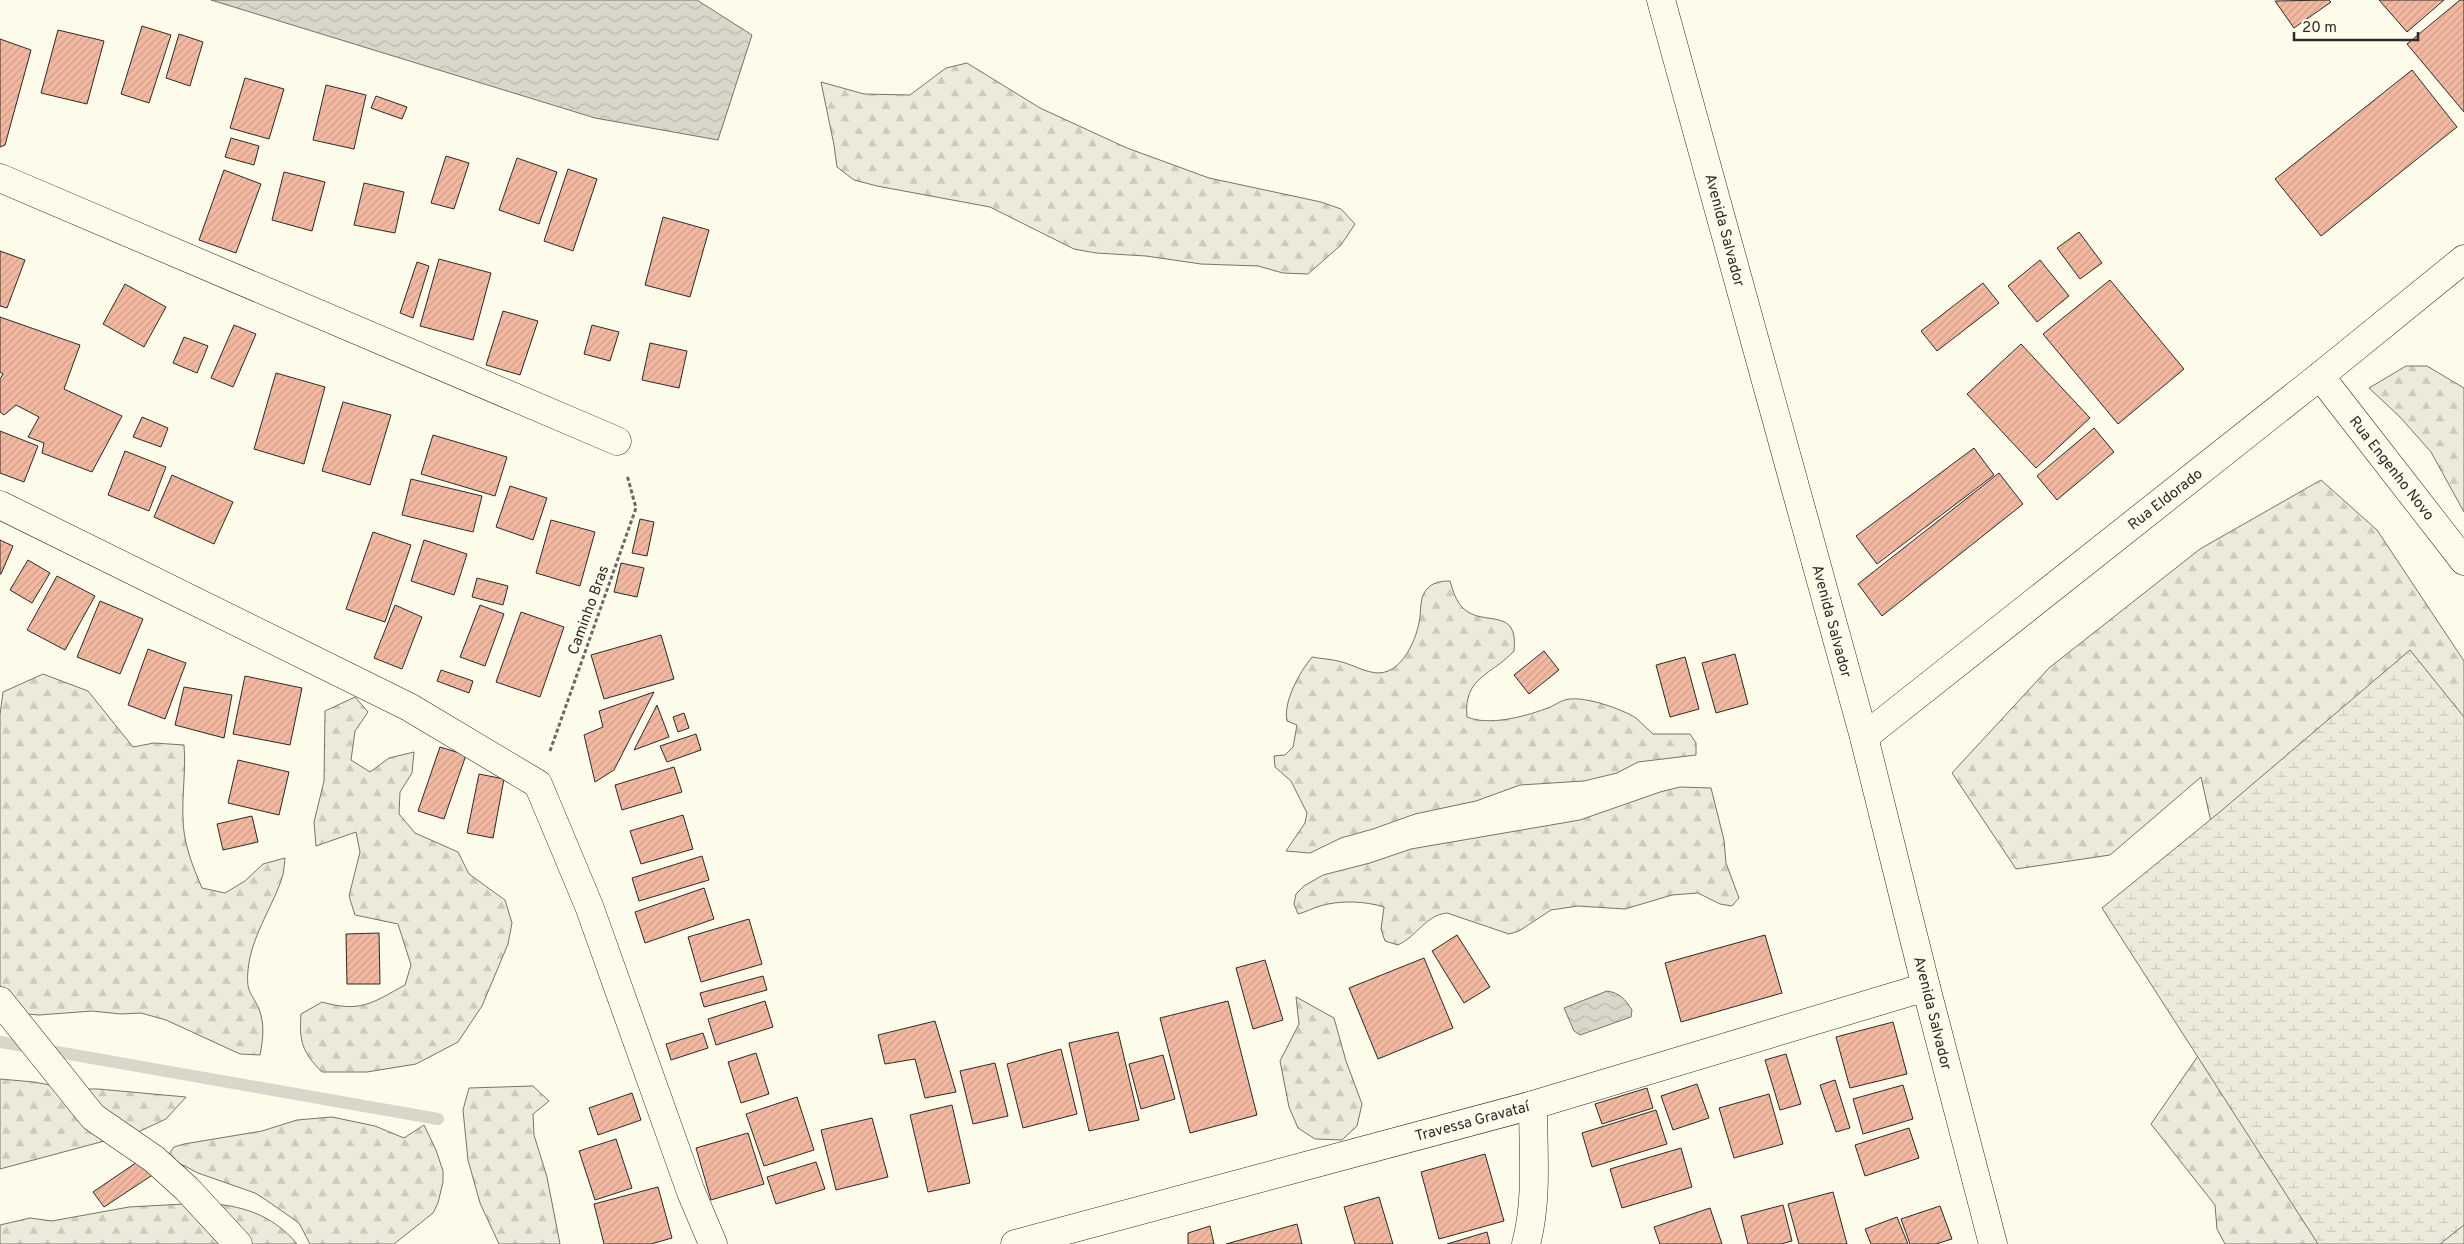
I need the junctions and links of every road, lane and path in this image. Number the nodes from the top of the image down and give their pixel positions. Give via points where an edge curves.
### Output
1 (1661, 0) edge
2 (0, 178) edge
3 (2464, 259) edge
4 (2320, 376) junction
5 (617, 441) joint
6 (0, 505) edge
7 (2464, 561) edge
8 (1864, 737) junction
9 (538, 784) junction
10 (1926, 987) junction
11 (0, 1001) edge
12 (1533, 1105) junction
13 (238, 1244) edge
14 (713, 1244) edge
15 (1015, 1244) edge
16 (1526, 1244) edge
17 (1993, 1244) edge

1 - 8 street, Avenida Salvador
2 - 5 street
3 - 4 street, Rua Eldorado
4 - 7 street, Rua Engenho Novo
4 - 8 street, Rua Eldorado
5 - 9 path, Caminho Bras via 636,508
6 - 9 street via 409,707
8 - 10 street, Avenida Salvador
9 - 14 street via 589,906 691,1192
10 - 12 street, Travessa Gravataí
10 - 17 street, Avenida Salvador
11 - 13 street via 93,1117 154,1159
12 - 15 street, Travessa Gravataí
12 - 16 street via 1530,1230

